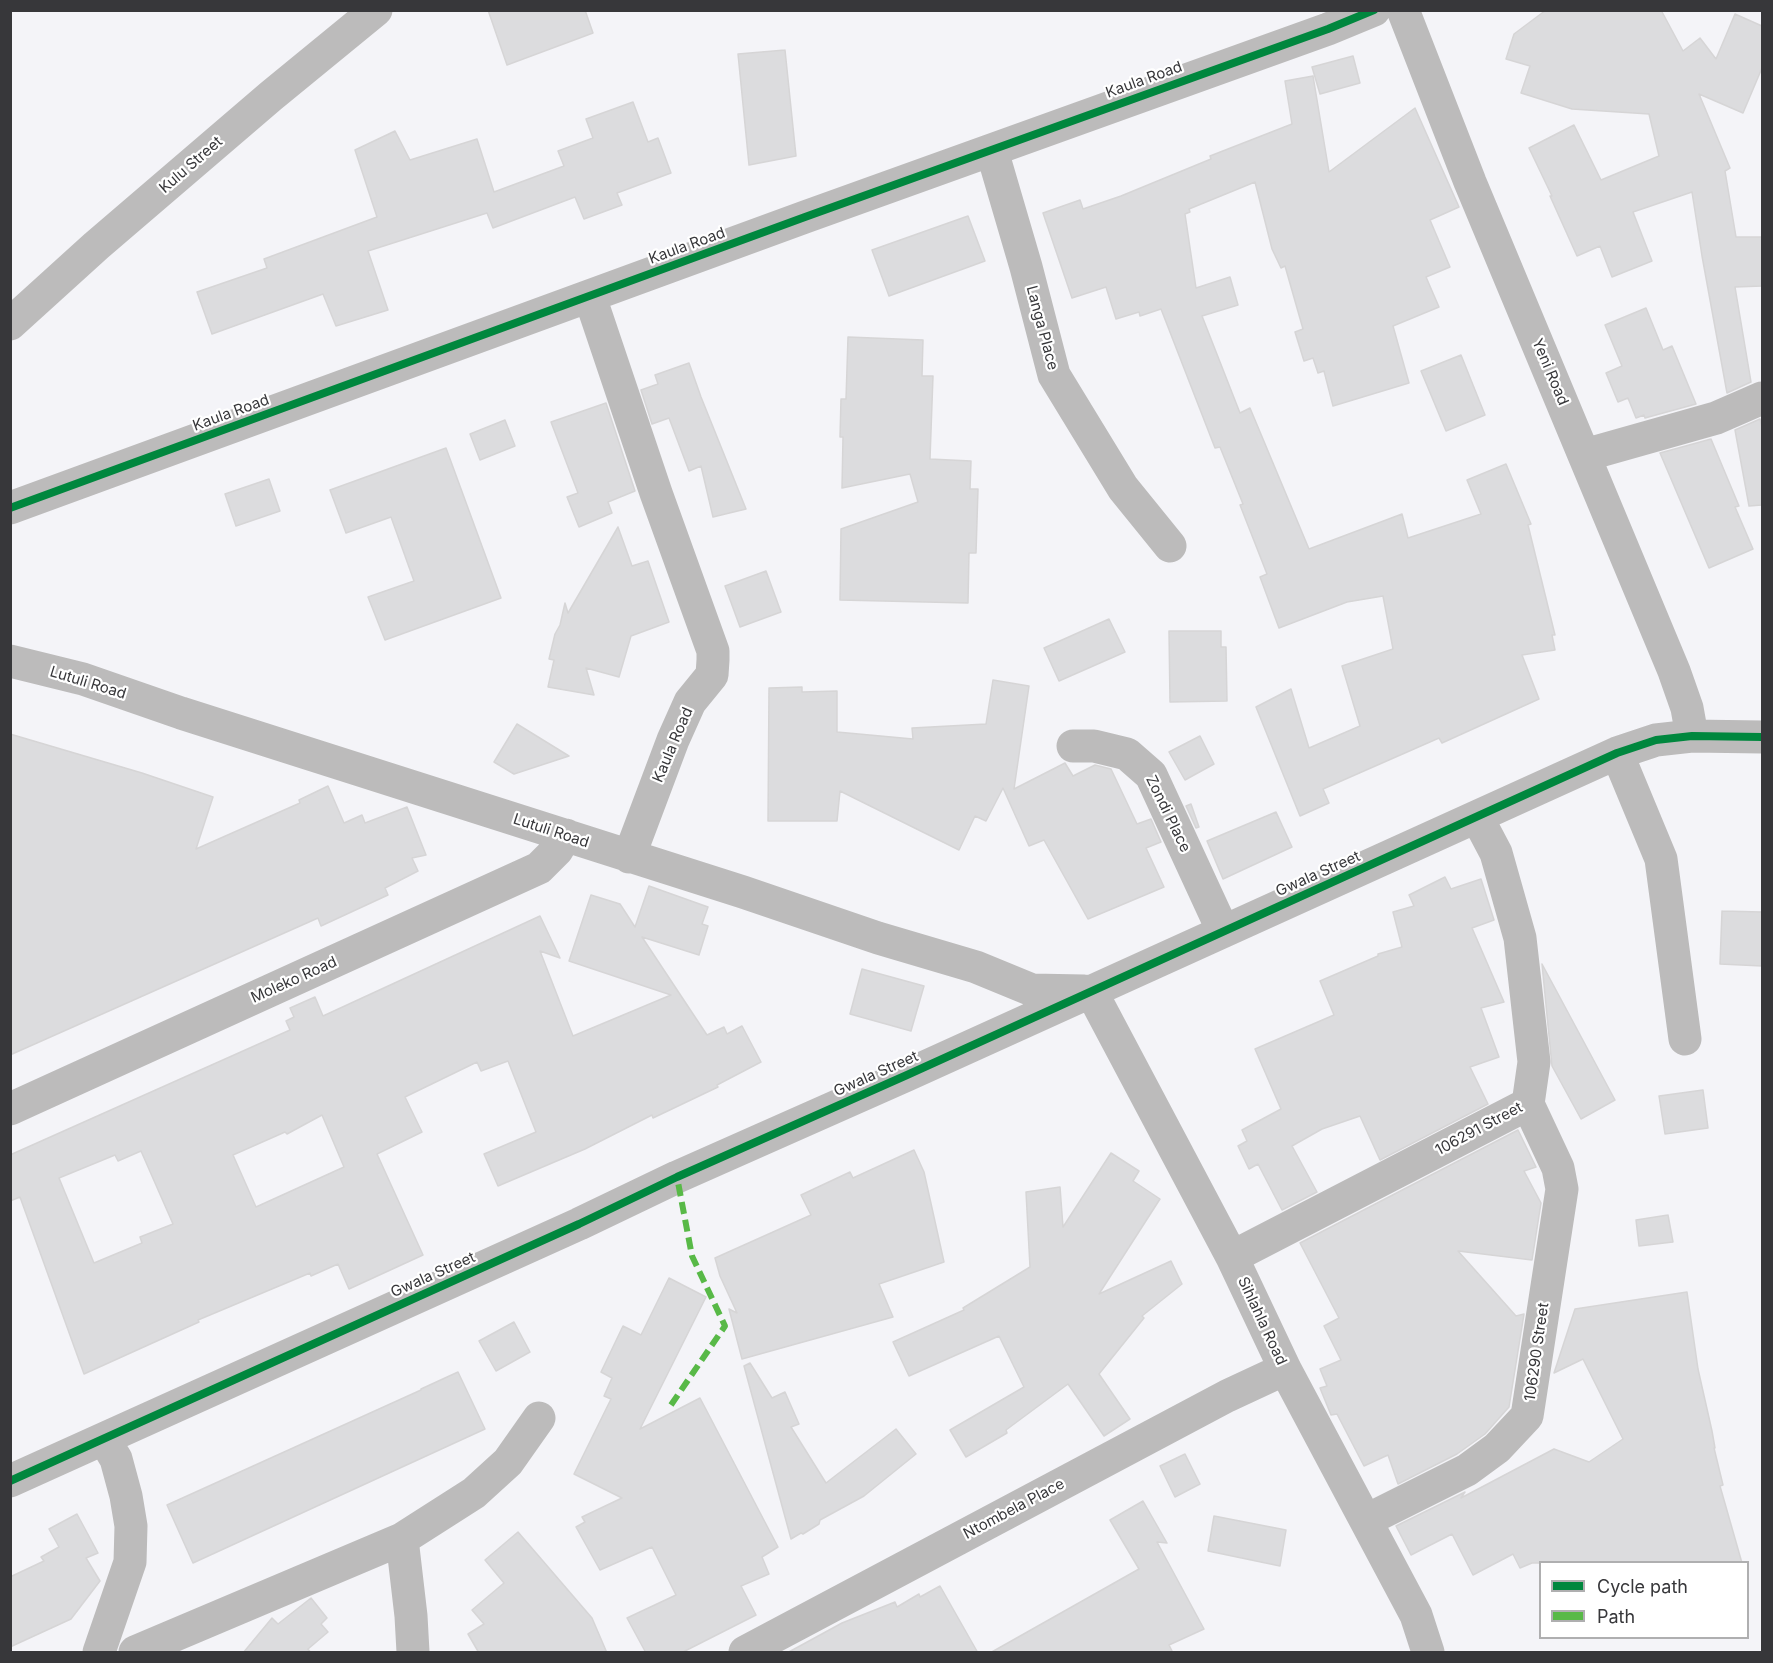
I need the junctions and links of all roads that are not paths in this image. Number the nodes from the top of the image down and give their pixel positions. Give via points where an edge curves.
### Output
1 (376, 10) edge
2 (1374, 10) edge
3 (1403, 10) edge
4 (992, 151) junction
5 (590, 297) junction
6 (10, 324) edge
7 (1762, 398) edge
8 (1585, 455) junction
9 (10, 508) edge
10 (1170, 546) dead end
11 (10, 662) edge
12 (1692, 736) junction
13 (1762, 737) edge
14 (1073, 746) dead end
15 (1617, 753) junction
16 (1477, 817) junction
17 (566, 835) junction
18 (629, 856) junction
19 (1223, 931) junction
20 (1091, 991) junction
21 (1685, 1039) dead end
22 (1528, 1104) junction
23 (10, 1109) edge
24 (1233, 1257) junction
25 (1285, 1369) junction
26 (539, 1418) dead end
27 (104, 1439) junction
28 (10, 1481) edge
29 (1367, 1520) junction
30 (402, 1539) junction
31 (99, 1653) edge
32 (135, 1653) edge
33 (413, 1653) edge
34 (745, 1653) edge
35 (1428, 1653) edge

1 - 6 street, Kulu Street via 96,246
2 - 4 street, Kaula Road
3 - 8 street, Yeni Road via 1470,182
4 - 5 street, Kaula Road
4 - 10 street, Langa Place via 1054,375 1123,488
5 - 9 street, Kaula Road
5 - 18 street, Kaula Road via 714,660 712,675 690,702 673,740
7 - 8 street via 1716,418
8 - 12 street, Yeni Road via 1674,671
11 - 17 street, Lutuli Road via 83,679
12 - 13 street, Gwala Street
12 - 15 street, Gwala Street via 1656,740
14 - 19 street, Zondi Place via 1094,746 1127,754 1151,775
15 - 16 street, Gwala Street
15 - 21 street via 1661,859
16 - 19 street, Gwala Street
16 - 22 street, 106291 Street via 1496,853 1520,938 1534,1062
17 - 18 street, Lutuli Road
17 - 23 street, Moleko Road via 539,868
18 - 20 street, Lutuli Road via 976,966 1032,990
19 - 20 street, Gwala Street
20 - 24 street, Sihlahla Road
20 - 27 street, Gwala Street
22 - 24 street, 106291 Street
22 - 29 street, 106290 Street via 1558,1168 1562,1189 1527,1416 1497,1448 1467,1470
24 - 25 street, Sihlahla Road
25 - 29 street, Sihlahla Road
25 - 34 street, Ntombela Place via 1227,1396
26 - 30 street via 508,1462 474,1493
27 - 28 street, Gwala Street
27 - 31 street via 116,1460 126,1496 130,1562
29 - 35 street, Sihlahla Road via 1416,1615
30 - 32 street
30 - 33 street

